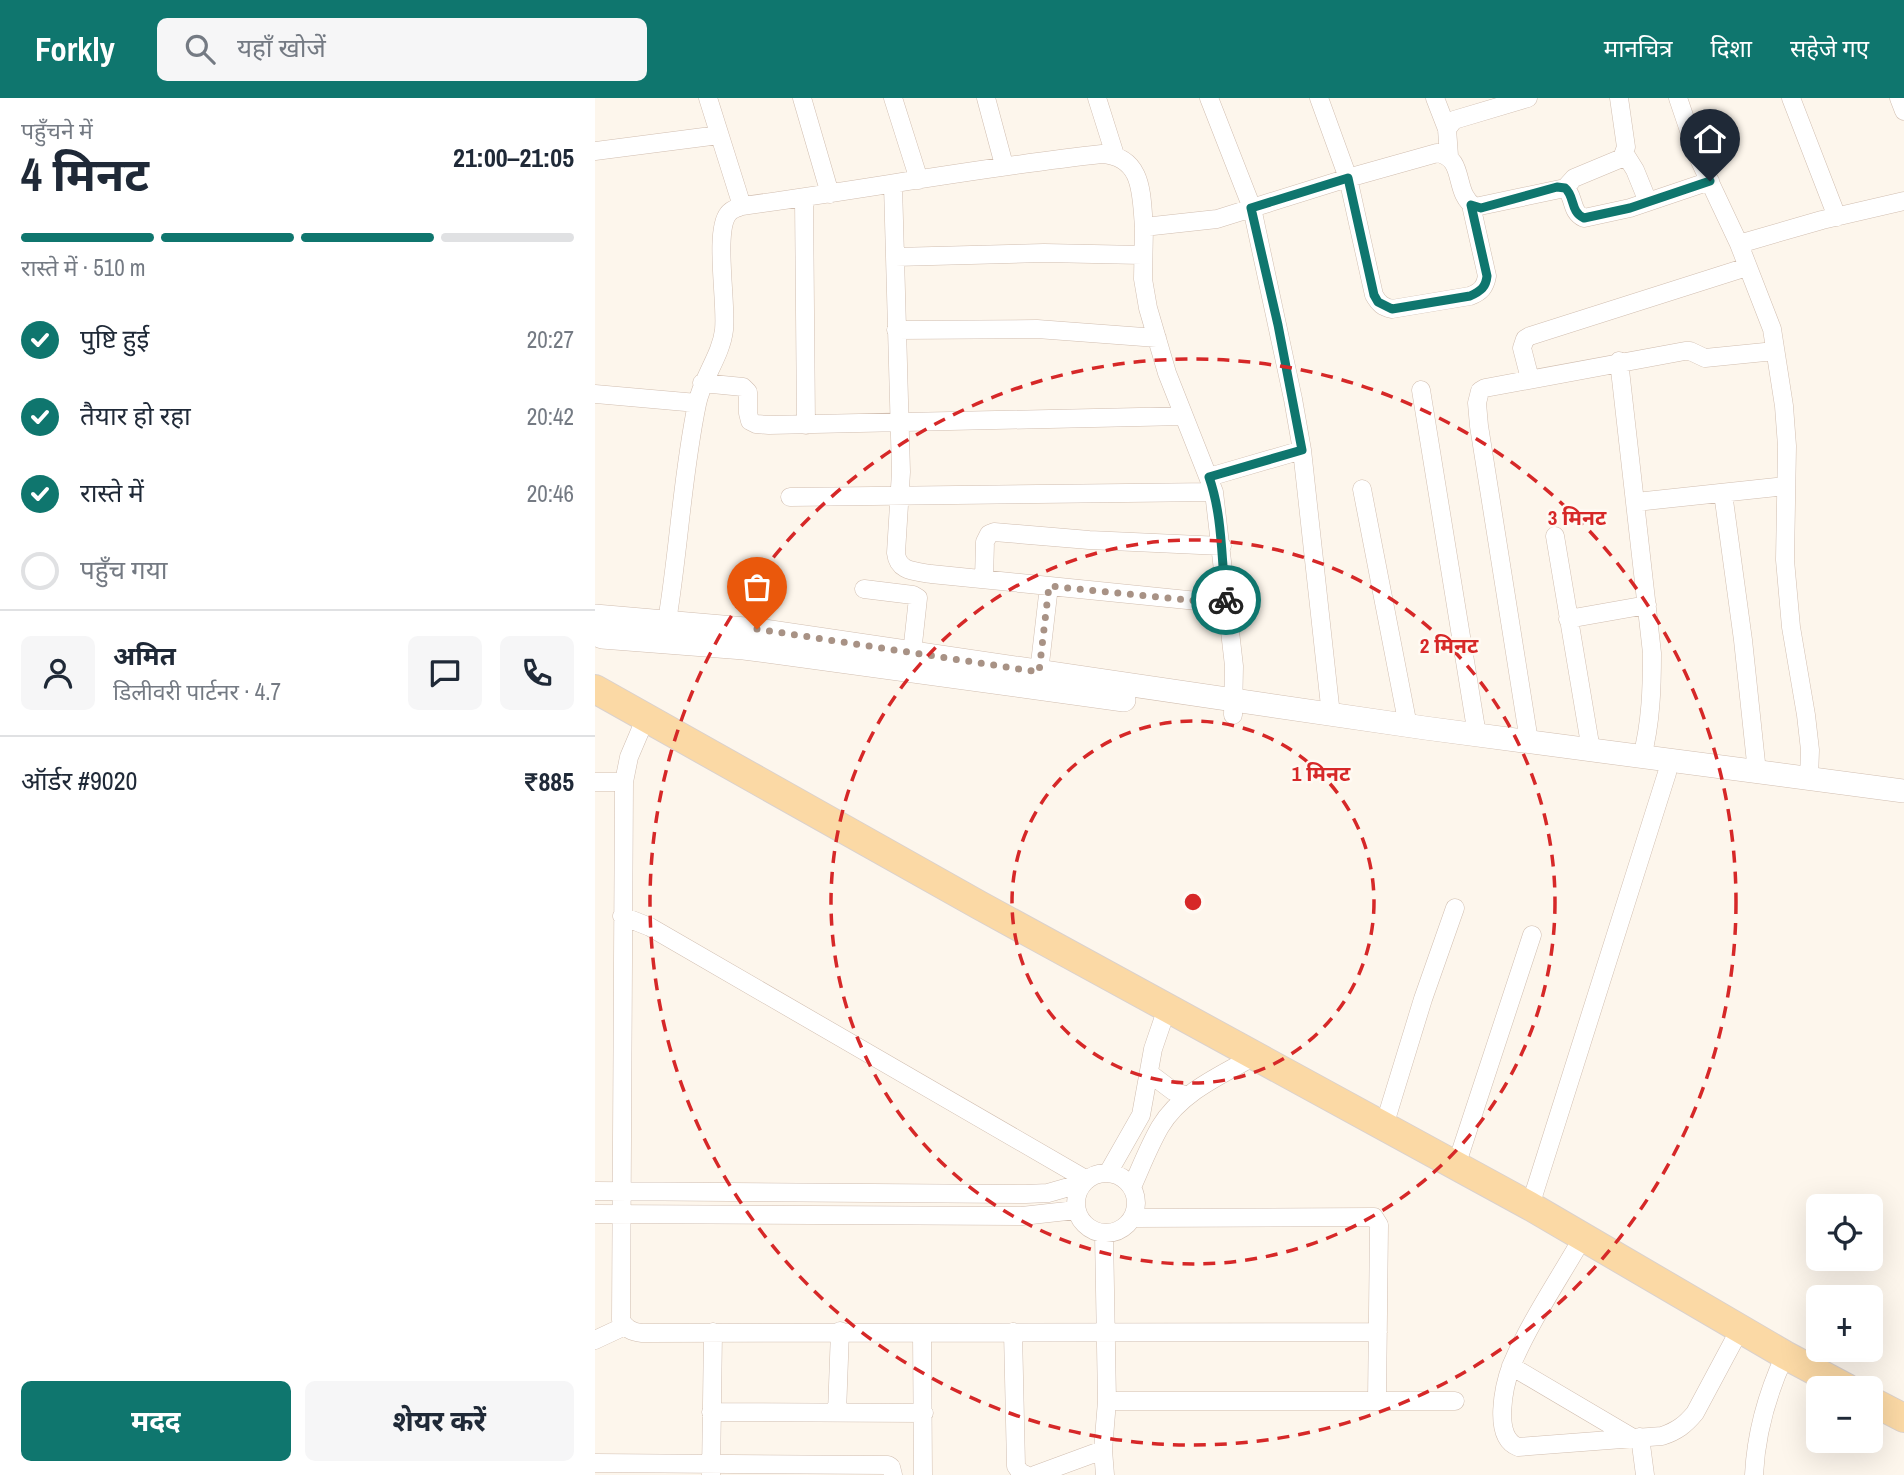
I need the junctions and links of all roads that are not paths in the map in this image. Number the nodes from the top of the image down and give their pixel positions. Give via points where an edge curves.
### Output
1 (708, 98) edge
2 (802, 98) edge
3 (893, 98) edge
4 (986, 98) edge
5 (1097, 98) edge
6 (1209, 98) edge
7 (1318, 98) edge
8 (1435, 98) edge
9 (1528, 98) edge
10 (1619, 98) edge
11 (1678, 98) edge
12 (1791, 98) edge
13 (1899, 98) edge
14 (1904, 111) edge
15 (1447, 129) junction
16 (719, 135) junction
17 (595, 151) edge
18 (1625, 154) junction
19 (1115, 155) junction
20 (1449, 156) junction
21 (1004, 165) junction
22 (1348, 178) junction
23 (919, 180) junction
24 (1710, 181) junction
25 (893, 185) junction
26 (1565, 188) junction
27 (829, 194) junction
28 (804, 198) junction
29 (1904, 201) edge
30 (1648, 202) junction
31 (1471, 205) junction
32 (742, 206) junction
33 (1251, 208) junction
34 (1837, 216) junction
35 (1144, 228) junction
36 (1739, 244) junction
37 (1142, 255) junction
38 (895, 257) junction
39 (1748, 267) junction
40 (896, 330) junction
41 (1157, 338) junction
42 (1775, 351) junction
43 (1619, 362) junction
44 (1530, 379) junction
45 (702, 383) junction
46 (1421, 390) dead end
47 (595, 394) edge
48 (697, 403) junction
49 (1184, 416) junction
50 (898, 423) junction
51 (806, 425) junction
52 (1302, 450) junction
53 (1212, 484) junction
54 (1786, 486) junction
55 (1362, 489) dead end
56 (1723, 493) junction
57 (790, 497) dead end
58 (899, 497) junction
59 (1636, 502) junction
60 (1555, 536) dead end
61 (1222, 546) junction
62 (983, 579) junction
63 (1049, 586) junction
64 (864, 589) dead end
65 (1227, 604) junction
66 (1647, 605) junction
67 (595, 616) edge
68 (1568, 619) junction
69 (667, 621) junction
70 (595, 634) edge
71 (912, 653) junction
72 (1039, 672) junction
73 (595, 689) edge
74 (1234, 708) junction
75 (1331, 715) junction
76 (646, 717) junction
77 (1408, 726) junction
78 (1477, 735) junction
79 (1529, 741) junction
80 (1591, 750) junction
81 (1642, 757) junction
82 (1757, 772) junction
83 (1667, 773) junction
84 (1809, 779) junction
85 (595, 782) edge
86 (624, 782) junction
87 (1904, 791) edge
88 (1904, 806) edge
89 (1455, 908) dead end
90 (622, 916) junction
91 (1532, 935) dead end
92 (1167, 1008) junction
93 (1255, 1056) junction
94 (1149, 1073) junction
95 (1187, 1096) junction
96 (1384, 1126) junction
97 (1456, 1166) junction
98 (1108, 1173) junction
99 (1085, 1182) junction
100 (1132, 1186) junction
101 (595, 1191) edge
102 (621, 1191) junction
103 (1530, 1206) junction
104 (1076, 1210) junction
105 (595, 1214) edge
106 (621, 1214) junction
107 (1133, 1217) junction
108 (1104, 1234) junction
109 (1583, 1237) junction
110 (625, 1326) junction
111 (1740, 1329) junction
112 (840, 1331) junction
113 (1106, 1331) junction
114 (713, 1332) junction
115 (1013, 1332) junction
116 (1378, 1332) junction
117 (922, 1333) junction
118 (595, 1340) edge
119 (1785, 1354) junction
120 (1511, 1366) junction
121 (1825, 1376) edge
122 (1107, 1401) junction
123 (1377, 1401) junction
124 (1455, 1401) dead end
125 (1883, 1408) edge
126 (711, 1412) junction
127 (837, 1413) junction
128 (924, 1413) junction
129 (1904, 1419) edge
130 (1636, 1437) junction
131 (1103, 1450) junction
132 (595, 1463) edge
133 (711, 1470) edge
134 (1059, 1471) edge
135 (893, 1475) edge
136 (923, 1475) edge
137 (1026, 1475) edge
138 (1035, 1475) edge
139 (1104, 1475) edge
140 (1645, 1475) edge
141 (1753, 1475) edge

1 - 16 street
2 - 27 street
3 - 23 street
4 - 21 street
5 - 19 street
6 - 33 street
7 - 22 street
8 - 15 street
9 - 15 street via 1454,120
10 - 18 street
11 - 24 street
12 - 34 street
13 - 14 street
15 - 20 street
16 - 17 street
16 - 32 street
18 - 26 street via 1617,162 1574,178
18 - 30 street
19 - 21 street
19 - 35 street via 1133,170 1140,185
20 - 22 street via 1437,153
20 - 31 street
21 - 23 street
22 - 31 street via 1374,295 1392,309 1480,292 1487,276
22 - 33 street
23 - 25 street
24 - 30 street
24 - 36 street
25 - 27 street
25 - 38 street
26 - 30 street via 1574,211 1584,218
26 - 31 street via 1481,208
27 - 28 street
28 - 32 street
28 - 51 street
29 - 34 street
32 - 45 street via 727,214 724,223 725,328
33 - 35 street via 1217,219
33 - 52 street
34 - 36 street
35 - 37 street
36 - 39 street
37 - 38 street
37 - 41 street via 1148,308
38 - 40 street
39 - 42 street via 1772,329
39 - 44 street via 1525,339 1522,348
40 - 41 street via 1037,329
40 - 50 street
41 - 49 street
42 - 43 street via 1705,358 1690,351
42 - 54 street via 1784,406
43 - 44 street
43 - 59 street
44 - 79 street via 1485,388 1476,403
45 - 48 street
45 - 51 street via 743,387 748,393 750,421 756,424
46 - 78 street
47 - 48 street
48 - 69 street
49 - 50 street
49 - 53 street
50 - 51 street
50 - 58 street
52 - 53 street
52 - 75 street
53 - 58 street
53 - 61 street
54 - 56 street
54 - 84 street via 1785,560 1806,715
55 - 77 street
56 - 59 street
56 - 82 street
57 - 58 street
58 - 62 street via 895,553 901,567
59 - 66 street
60 - 68 street
61 - 62 street via 994,532 985,542
61 - 65 street
62 - 63 street
63 - 65 street
63 - 72 street
64 - 71 street via 918,598
65 - 74 street
66 - 68 street
66 - 81 street via 1652,698
67 - 69 street
68 - 80 street
69 - 71 street via 757,629
70 - 74 street
71 - 72 street
72 - 74 street
73 - 76 main road
74 - 75 street
74 - 83 street
75 - 77 street
76 - 86 street
76 - 92 main road
77 - 78 street
78 - 79 street
79 - 80 street
80 - 81 street
81 - 82 street
82 - 84 street
83 - 88 street
83 - 103 street
84 - 87 street
85 - 86 street
86 - 90 street
89 - 96 street
90 - 99 street via 650,927
90 - 102 street
91 - 97 street
92 - 93 main road
92 - 94 street
93 - 95 street
93 - 96 main road
94 - 95 street
94 - 98 street via 1141,1115
95 - 100 street via 1161,1125
96 - 97 main road
97 - 103 main road
98 - 99 street
98 - 100 street
99 - 102 street via 1026,1195
99 - 104 street
100 - 107 street
101 - 102 street
102 - 106 street
103 - 109 main road
104 - 106 street via 1022,1216
104 - 108 street via 1086,1227
105 - 106 street
106 - 110 street via 621,1320
107 - 108 street via 1122,1229
107 - 116 street via 1374,1217 1378,1225
108 - 113 street
109 - 111 main road
109 - 120 street
110 - 114 street via 642,1333
110 - 118 street
111 - 119 main road
111 - 130 street via 1685,1425 1663,1436
112 - 114 street
112 - 117 street
112 - 127 street
113 - 115 street
113 - 116 street
113 - 122 street
114 - 126 street
115 - 117 street
115 - 137 street via 1016,1466
116 - 123 street
117 - 128 street
119 - 121 main road
119 - 141 street via 1758,1427
120 - 130 street
120 - 130 street via 1502,1425 1510,1444
122 - 123 street
122 - 131 street
123 - 124 street
125 - 129 main road
126 - 127 street
126 - 133 street
127 - 128 street
128 - 136 street
130 - 140 street
131 - 134 street
131 - 139 street
132 - 133 street
133 - 135 street via 888,1465
134 - 138 street

